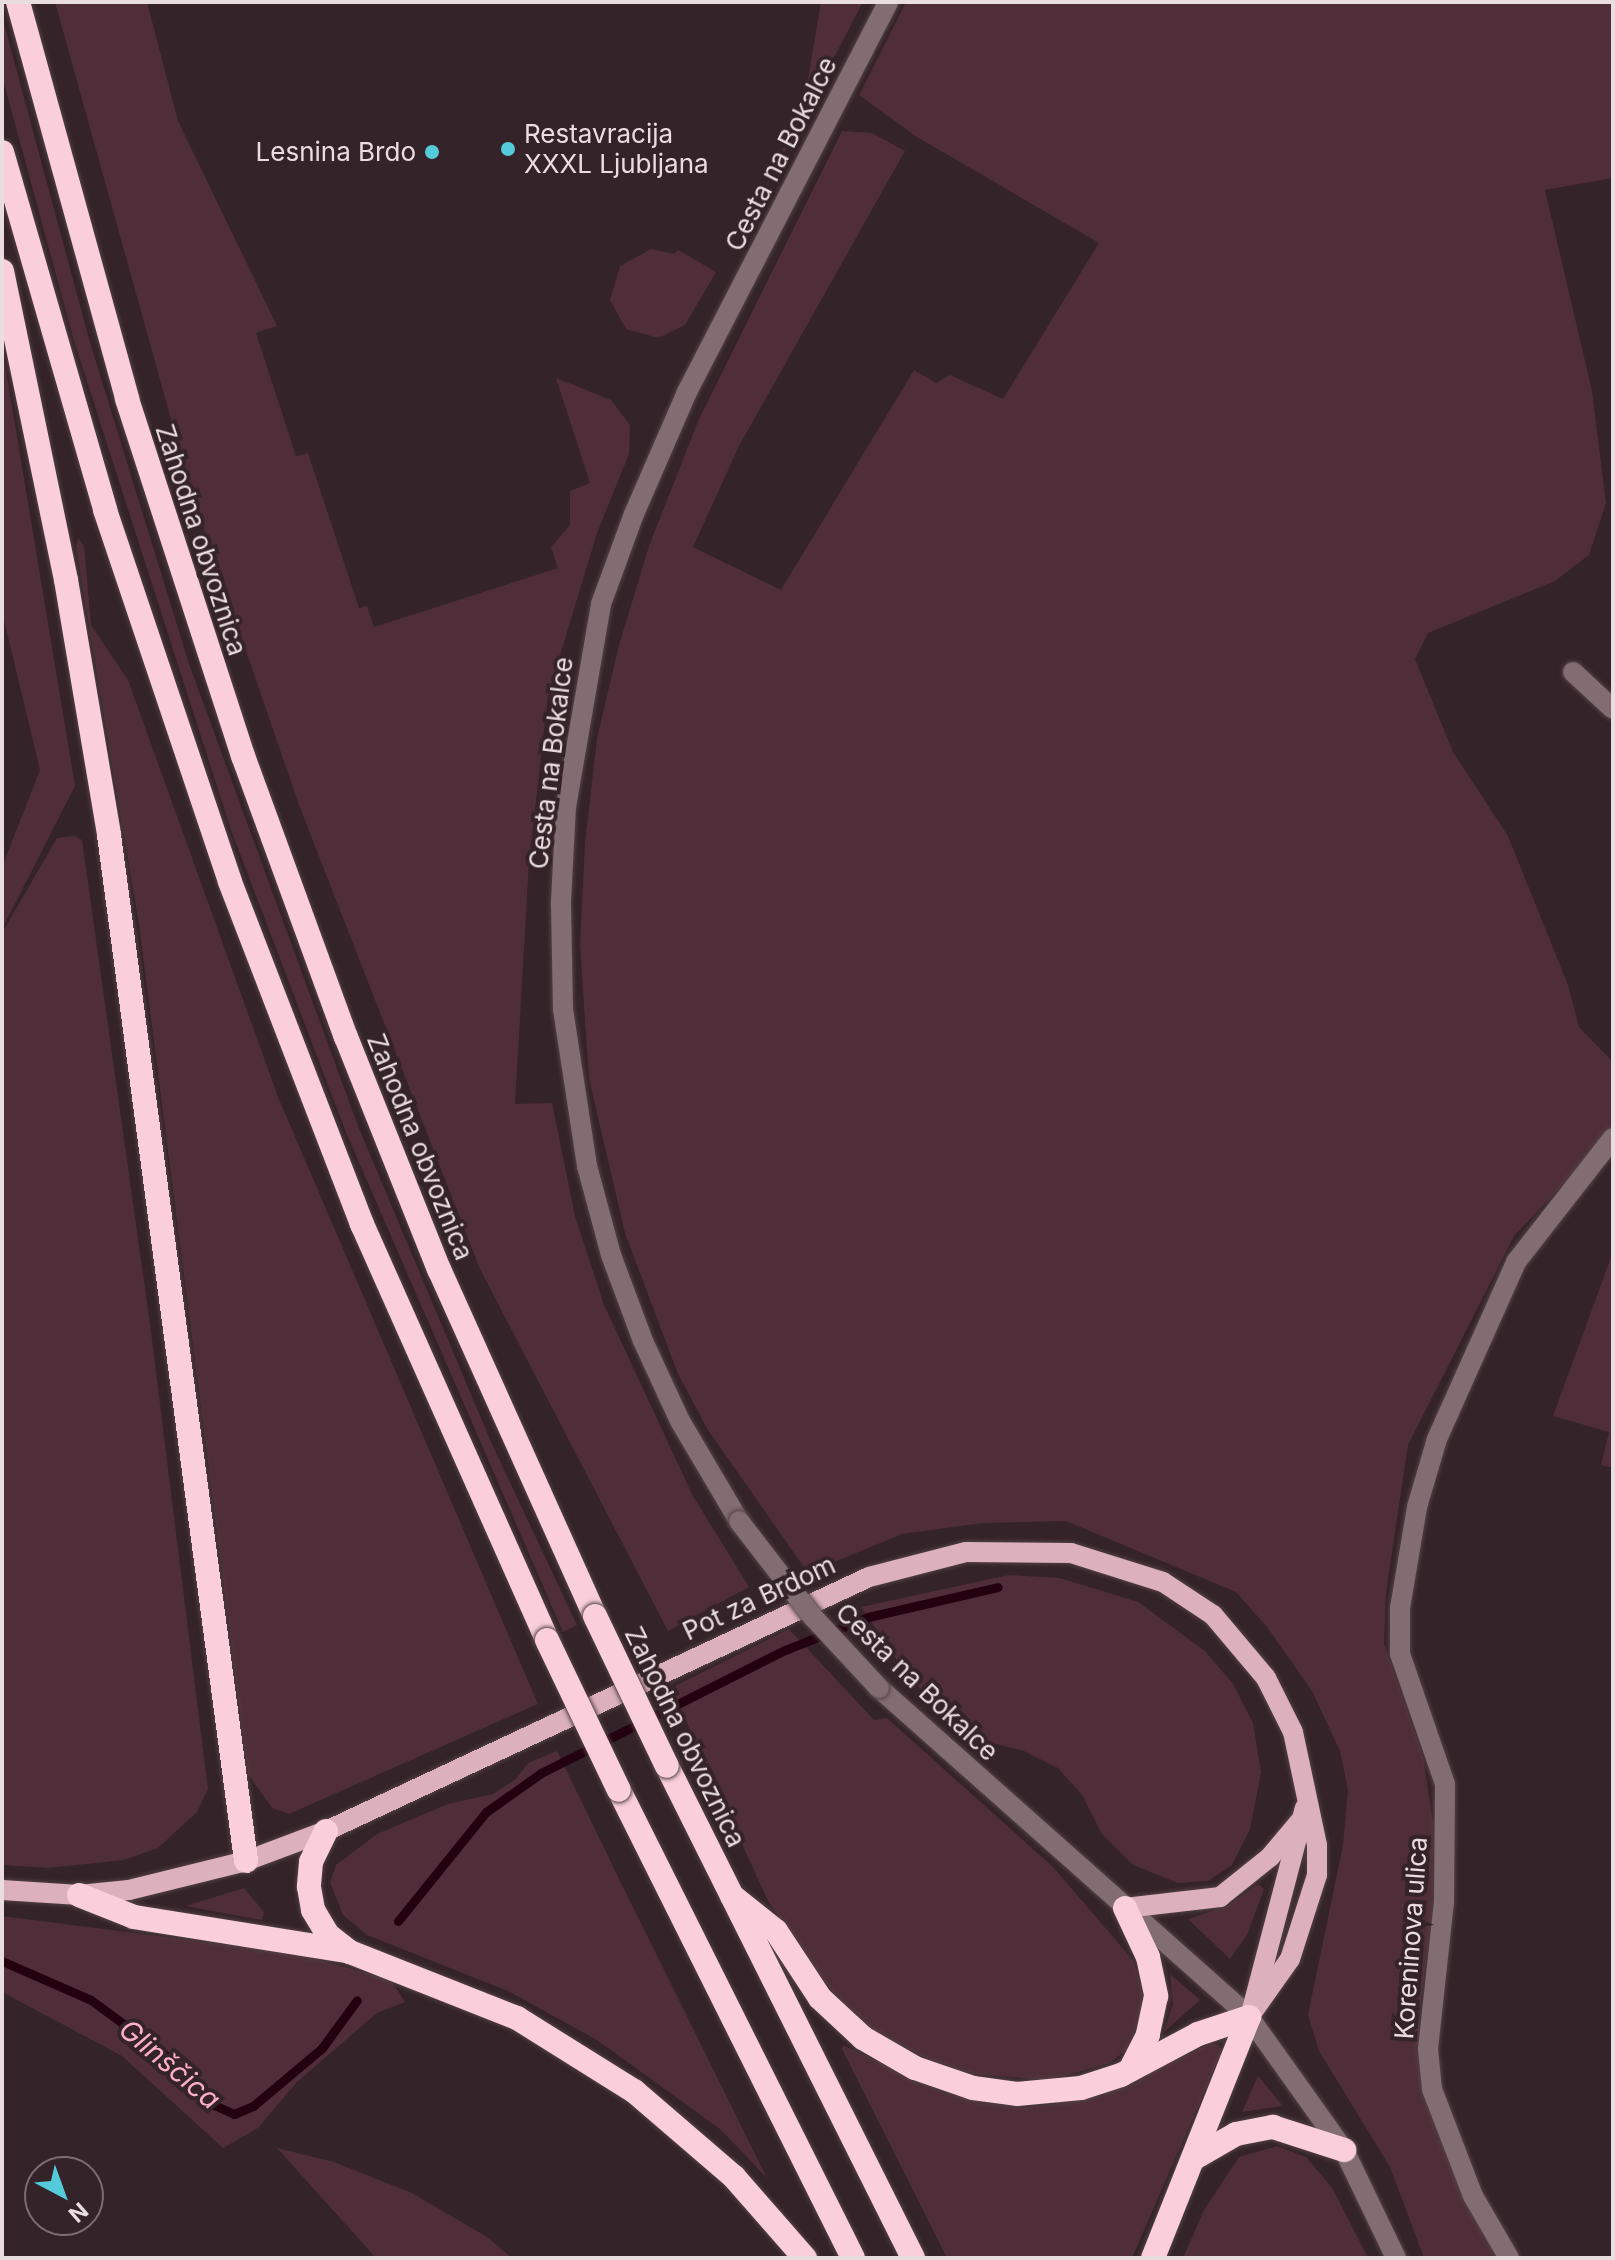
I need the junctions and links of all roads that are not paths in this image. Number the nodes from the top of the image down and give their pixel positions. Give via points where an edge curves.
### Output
1 (18, 2) edge
2 (888, 2) edge
3 (2, 152) edge
4 (2, 271) edge
5 (1573, 672) dead end
6 (1613, 709) edge
7 (1613, 1138) edge
8 (1306, 1807) junction
9 (326, 1831) junction
10 (246, 1861) junction
11 (2, 1890) edge
12 (79, 1895) junction
13 (732, 1896) junction
14 (1125, 1908) junction
15 (350, 1952) junction
16 (1249, 2017) junction
17 (1130, 2070) junction
18 (1344, 2150) junction
19 (1196, 2157) junction
20 (805, 2258) edge
21 (853, 2258) edge
22 (913, 2258) edge
23 (1153, 2258) edge
24 (1396, 2258) edge
25 (1509, 2258) edge

1 - 13 highway, Zahodna obvoznica, bridge via 127,399 243,756 346,1037 439,1269 595,1616
2 - 14 street, Cesta na Bokalce, bridge via 687,392 601,604 566,807 563,1009 587,1166 611,1255 680,1421 739,1521 813,1617 879,1688
3 - 21 highway, bridge via 114,540 235,896 362,1224 547,1640
4 - 10 highway via 66,580 109,835
5 - 6 street
7 - 25 street, Koreninova ulica via 1510,1276 1437,1439 1417,1507 1400,1608 1400,1654 1445,1784 1444,1901 1428,2049 1432,2089 1473,2196
8 - 9 main road, Pot za Brdom via 1300,1753 1282,1708 1266,1678 1213,1615 1163,1582 1121,1565 1071,1553 1018,1549 916,1562 826,1594
8 - 14 main road via 1270,1857 1220,1897
8 - 16 main road, Pot za Brdom
8 - 16 main road, Pot za Brdom via 1317,1845 1311,1901 1290,1959
9 - 10 main road, Pot za Brdom
9 - 15 highway via 311,1862 311,1898 328,1935
10 - 12 main road, Pot za Brdom via 155,1885
11 - 12 main road, Pot za Brdom
12 - 15 highway via 134,1917
13 - 17 highway via 776,1931 806,1981 849,2026 915,2068 973,2088 1017,2094 1081,2088
13 - 22 highway, Zahodna obvoznica
14 - 16 street, Cesta na Bokalce
14 - 17 highway via 1148,1957 1156,1996 1148,2035
15 - 20 highway via 494,2008 609,2074 734,2177
16 - 17 highway via 1198,2034
16 - 18 street, Cesta na Bokalce
16 - 19 highway
18 - 19 highway via 1273,2127 1236,2134
18 - 24 street, Cesta na Bokalce
19 - 23 highway

